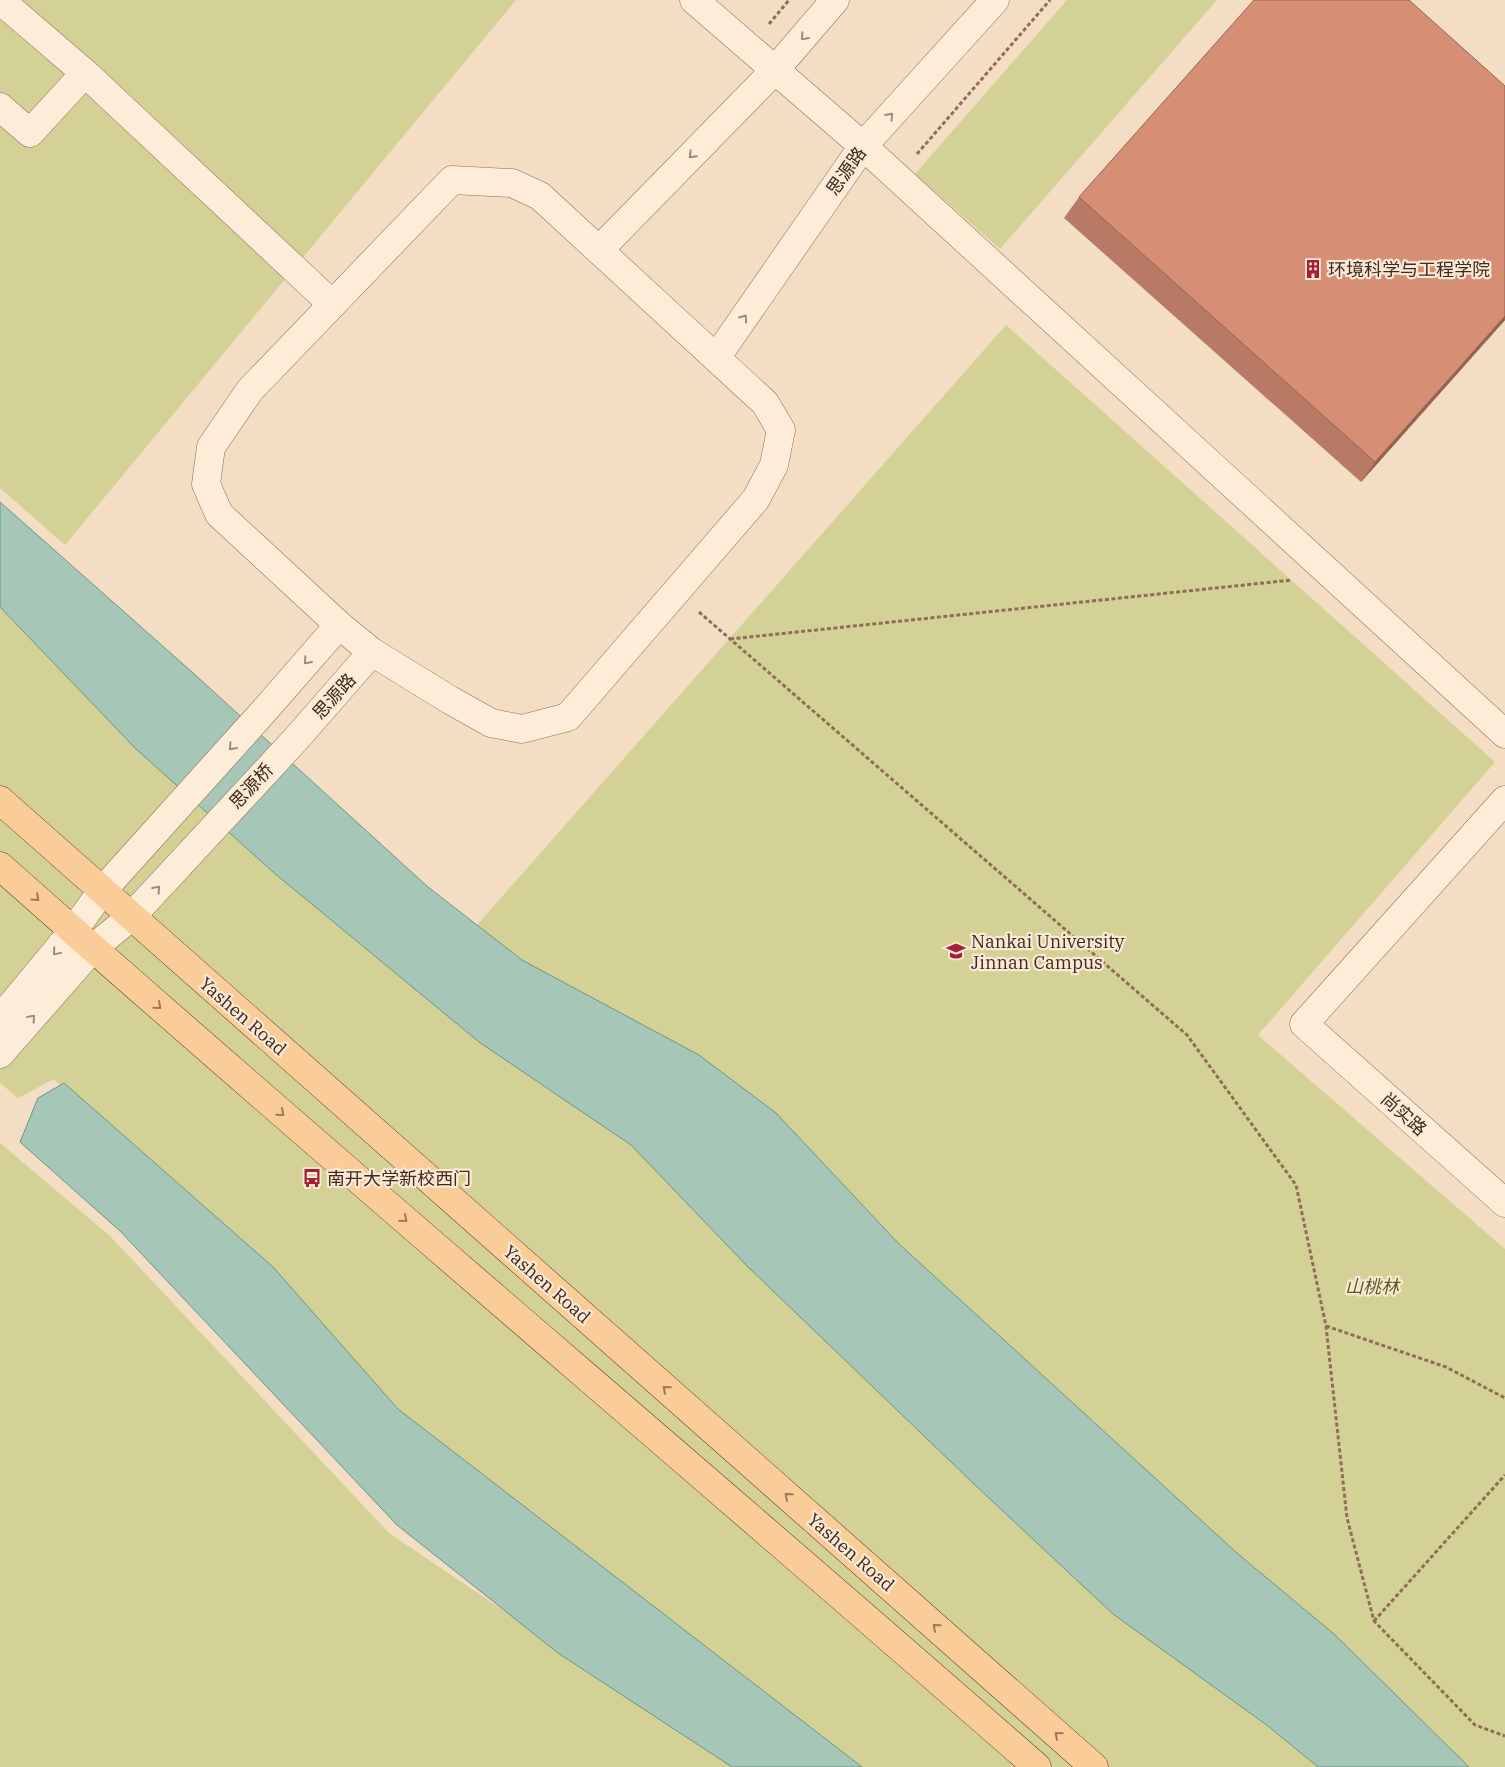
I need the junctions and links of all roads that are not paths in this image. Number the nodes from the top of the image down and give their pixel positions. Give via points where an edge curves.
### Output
1 (0, 0) edge
2 (694, 0) edge
3 (835, 0) edge
4 (995, 0) edge
5 (775, 70) junction
6 (85, 73) junction
7 (0, 107) edge
8 (863, 146) junction
9 (599, 250) junction
10 (332, 304) junction
11 (716, 358) junction
12 (339, 624) junction
13 (372, 652) junction
14 (1505, 734) edge
15 (296, 738) joint
16 (0, 800) edge
17 (1505, 800) edge
18 (0, 866) edge
19 (102, 891) junction
20 (132, 917) junction
21 (83, 940) junction
22 (0, 1019) edge
23 (0, 1054) edge
24 (1505, 1203) edge
25 (1037, 1767) edge
26 (1094, 1767) edge

1 - 6 street
2 - 5 street
3 -> 5 street
8 -> 4 street, 思源路
5 - 8 street
5 -> 9 street
6 - 7 street via 30,132
6 - 10 street
11 -> 8 street, 思源路
8 - 14 street
9 - 10 street via 540,196 512,183 452,180
9 - 11 street
10 - 12 street via 250,390 211,447 206,484 220,514
11 - 13 street via 765,403 781,430 774,465 756,499 568,716 522,729 491,723
12 - 13 street
12 -> 19 street
13 - 15 street, 思源路
20 -> 15 street, 思源桥
16 - 19 main road, Yashen Road
17 - 24 street, 尚实路 via 1304,1024
18 -> 21 main road
19 - 20 main road, Yashen Road
19 - 21 street
20 - 21 street, 思源桥
26 -> 20 main road, Yashen Road
21 -> 22 street
23 -> 21 street
21 -> 25 main road

